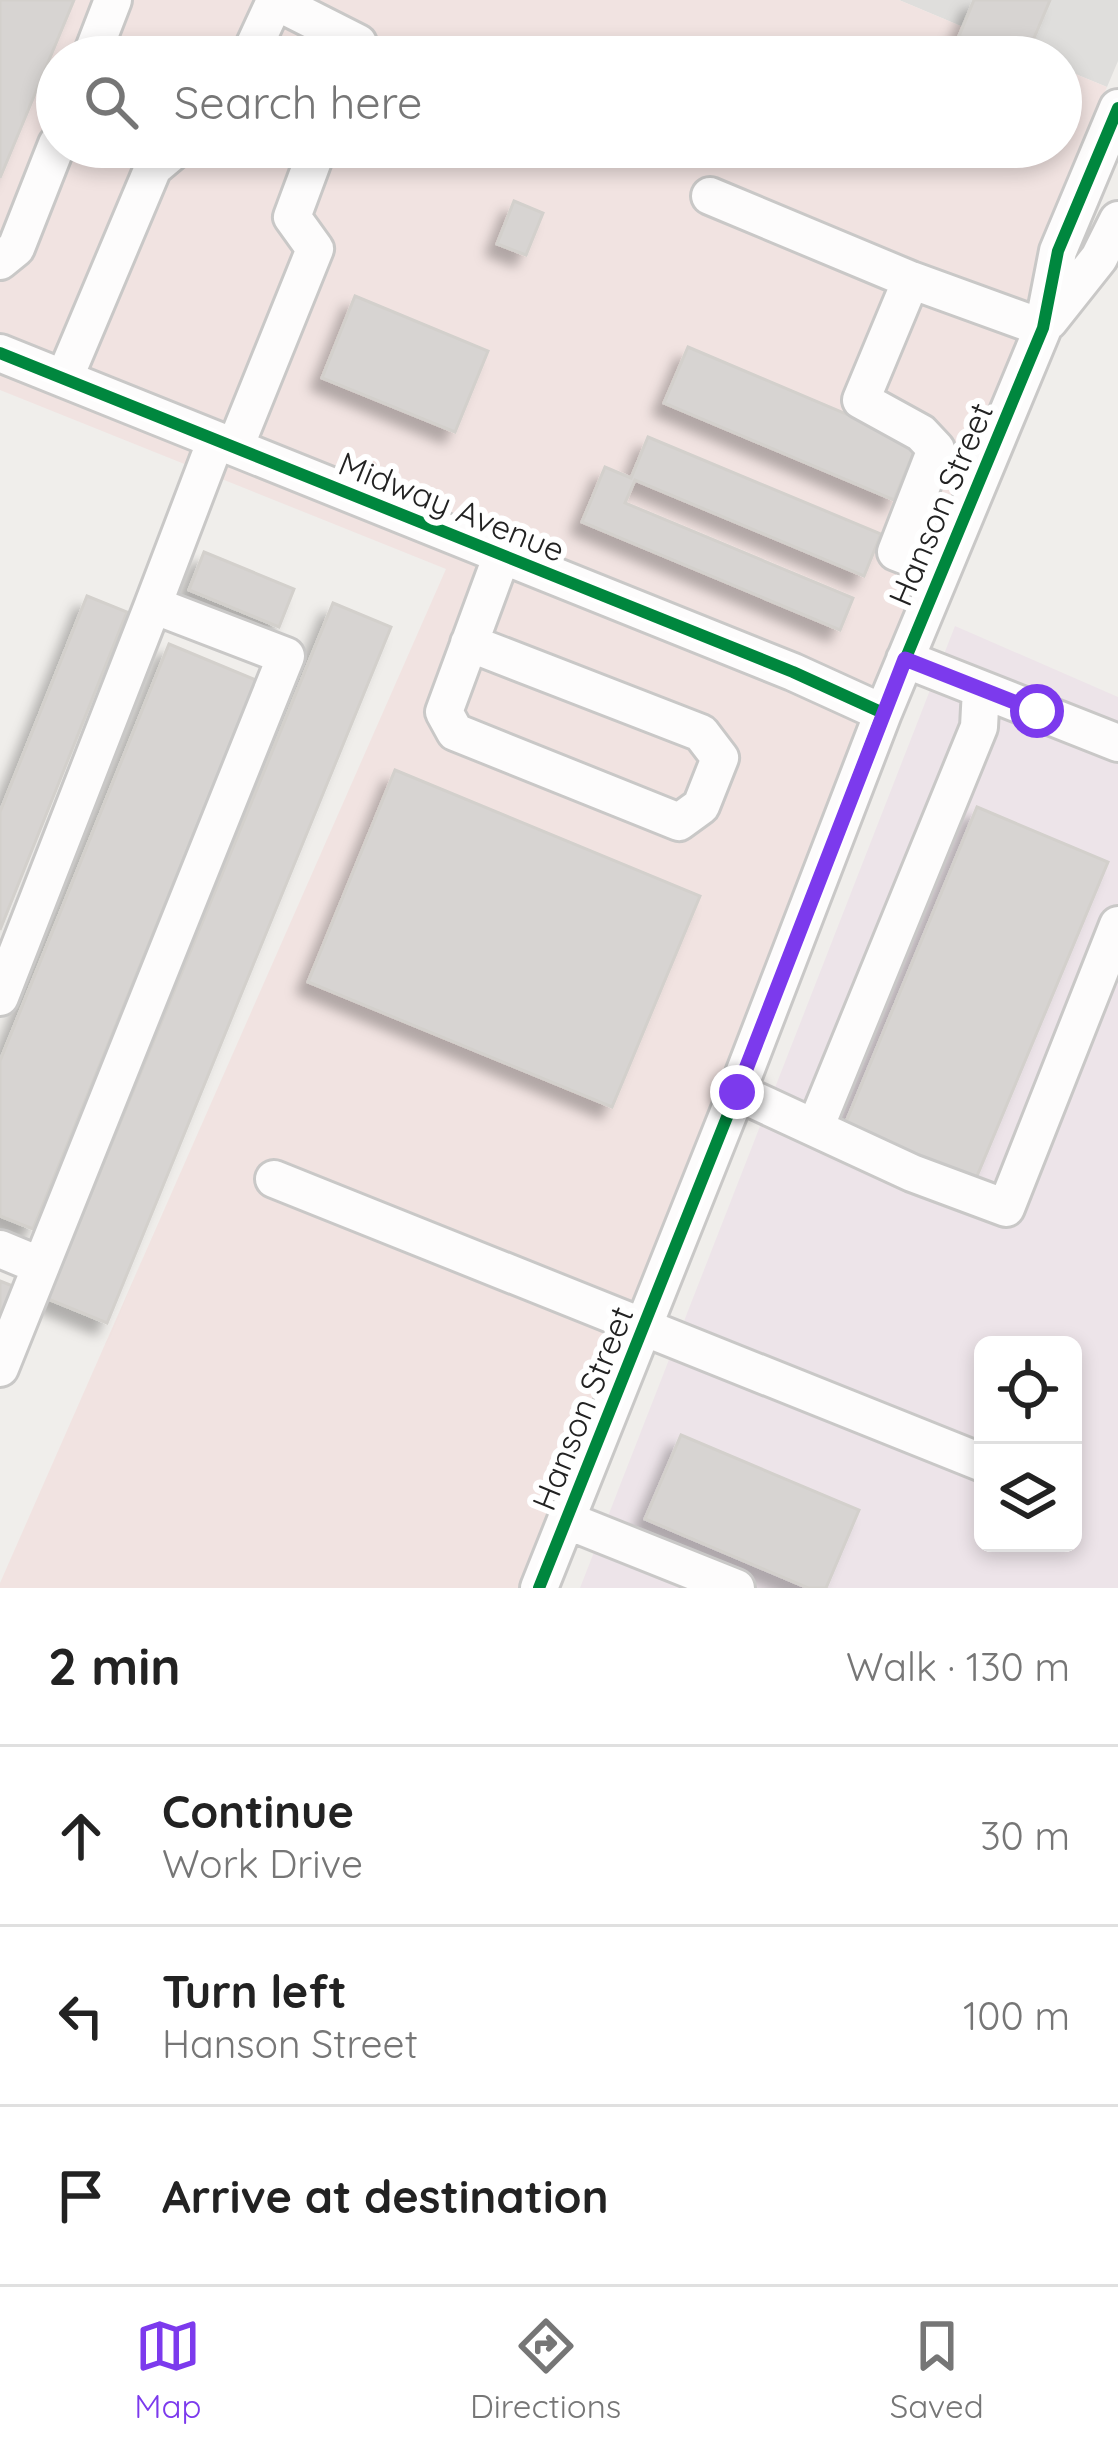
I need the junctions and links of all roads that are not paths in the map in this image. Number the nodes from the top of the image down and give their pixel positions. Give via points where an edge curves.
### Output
1 (113, 0) edge
2 (99, 36) edge
3 (259, 36) edge
4 (344, 36) edge
5 (1118, 108) edge
6 (48, 168) edge
7 (153, 168) edge
8 (310, 168) edge
9 (710, 196) dead end
10 (1118, 220) edge
11 (0, 261) edge
12 (911, 280) junction
13 (1043, 328) junction
14 (0, 353) edge
15 (64, 379) junction
16 (226, 444) junction
17 (502, 555) junction
18 (942, 570) junction
19 (153, 605) junction
20 (470, 644) junction
21 (905, 659) junction
22 (981, 688) junction
23 (883, 712) junction
24 (1118, 743) edge
25 (1118, 925) edge
26 (0, 997) edge
27 (737, 1092) junction
28 (815, 1129) junction
29 (274, 1179) dead end
30 (0, 1250) edge
31 (41, 1266) junction
32 (644, 1326) junction
33 (0, 1369) edge
34 (974, 1458) edge
35 (566, 1520) junction
36 (539, 1588) edge
37 (736, 1588) edge

1 - 2 street
3 - 4 street via 275,2
5 - 13 street, Hanson Street via 1058,251
6 - 11 street via 16,248
7 - 15 street
8 - 16 street via 292,217 315,249
9 - 12 street
10 - 13 street, Hanson Street via 1099,258
12 - 13 street
12 - 18 street via 861,400 936,449 896,552
13 - 18 street, Hanson Street
14 - 15 street, Midway Avenue
15 - 16 street, Midway Avenue
16 - 17 street, Midway Avenue
16 - 19 street
17 - 20 street
17 - 23 street, Midway Avenue
18 - 21 street, Hanson Street
19 - 26 street
19 - 31 street via 286,656
20 - 20 street via 444,712 455,732 680,822 701,806 720,758 700,733
21 - 22 street
21 - 23 street, Hanson Street
22 - 24 street
22 - 28 street via 979,727
23 - 27 street, Hanson Street
25 - 28 street via 1006,1208
27 - 28 street
27 - 32 street, Hanson Street
29 - 32 street
30 - 31 street
31 - 33 street
32 - 34 street
32 - 35 street, Hanson Street
35 - 36 street, Hanson Street
35 - 37 street

